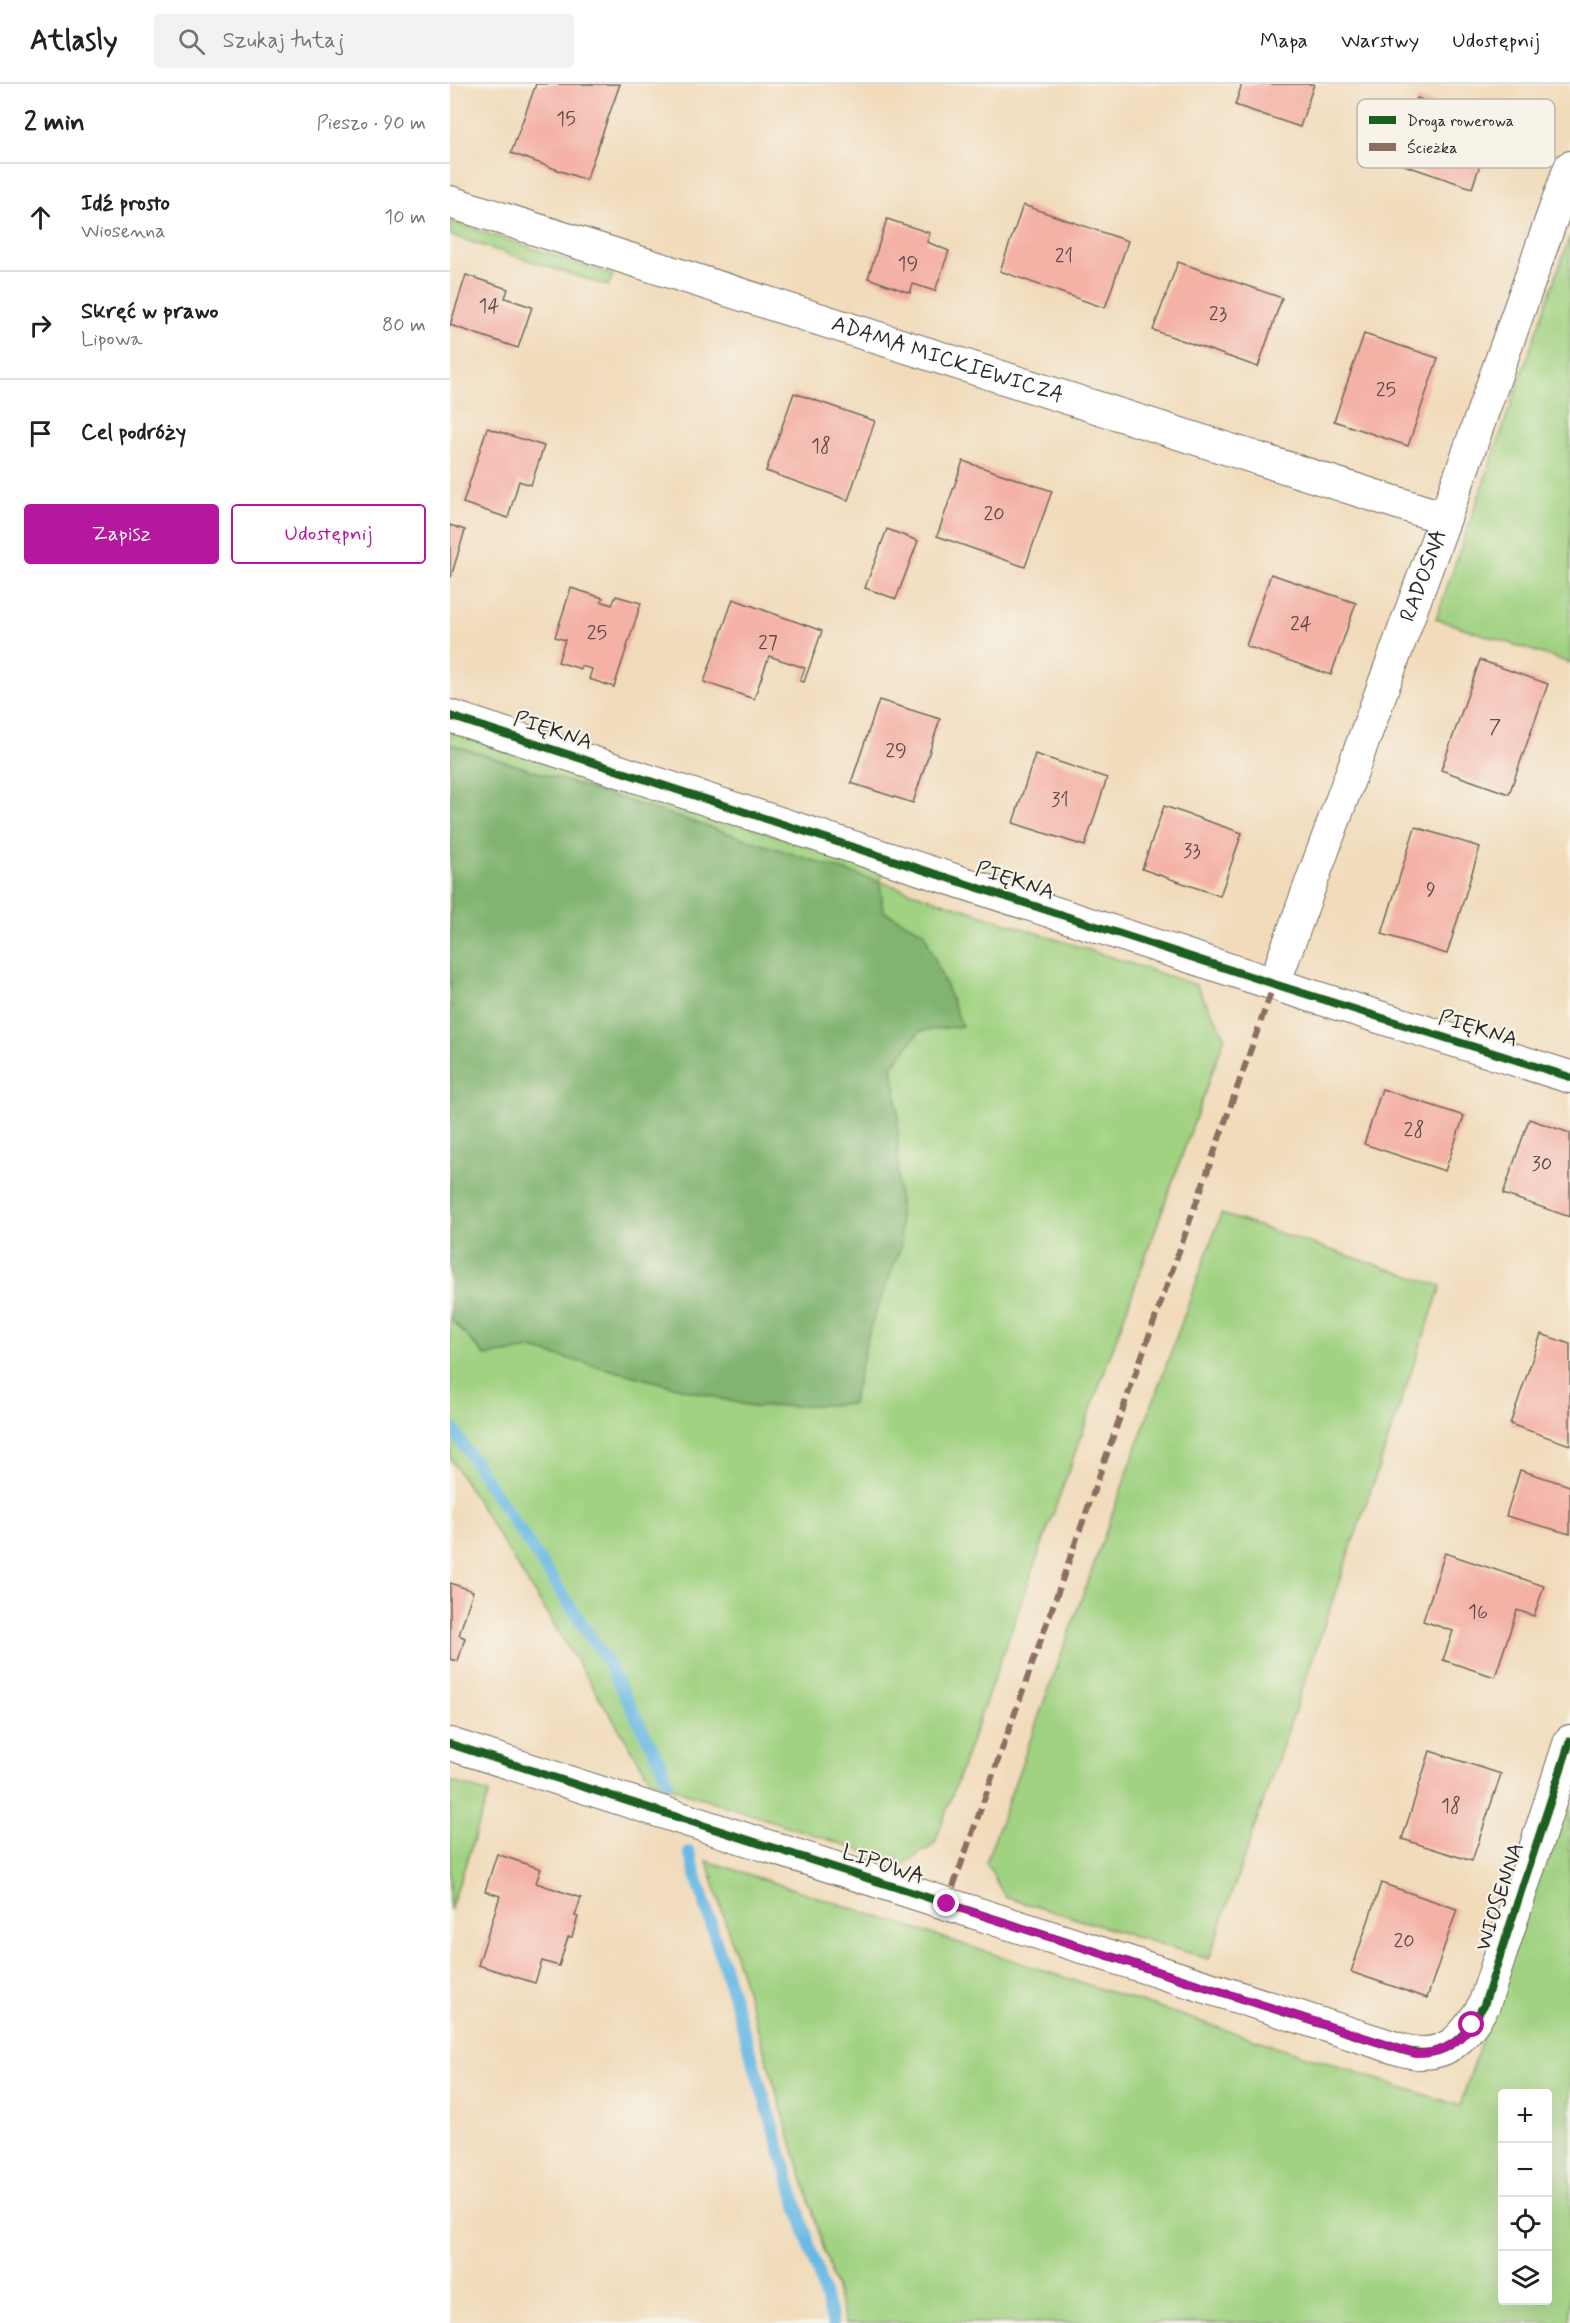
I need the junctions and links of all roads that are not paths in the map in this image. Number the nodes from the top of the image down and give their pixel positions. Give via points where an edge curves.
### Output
1 (1570, 167) edge
2 (450, 202) edge
3 (1445, 518) junction
4 (450, 717) edge
5 (1274, 984) junction
6 (1570, 1077) edge
7 (1570, 1741) edge
8 (450, 1744) edge
9 (1443, 2049) joint

1 - 3 street, RADOSNA
2 - 3 street, ADAMA MICKIEWICZA
3 - 5 street, RADOSNA
4 - 5 street, PIĘKNA
5 - 6 street, PIĘKNA
7 - 9 street, WIOSENNA via 1484,2005 1464,2036
8 - 9 street, LIPOWA via 1402,2050 1428,2054

